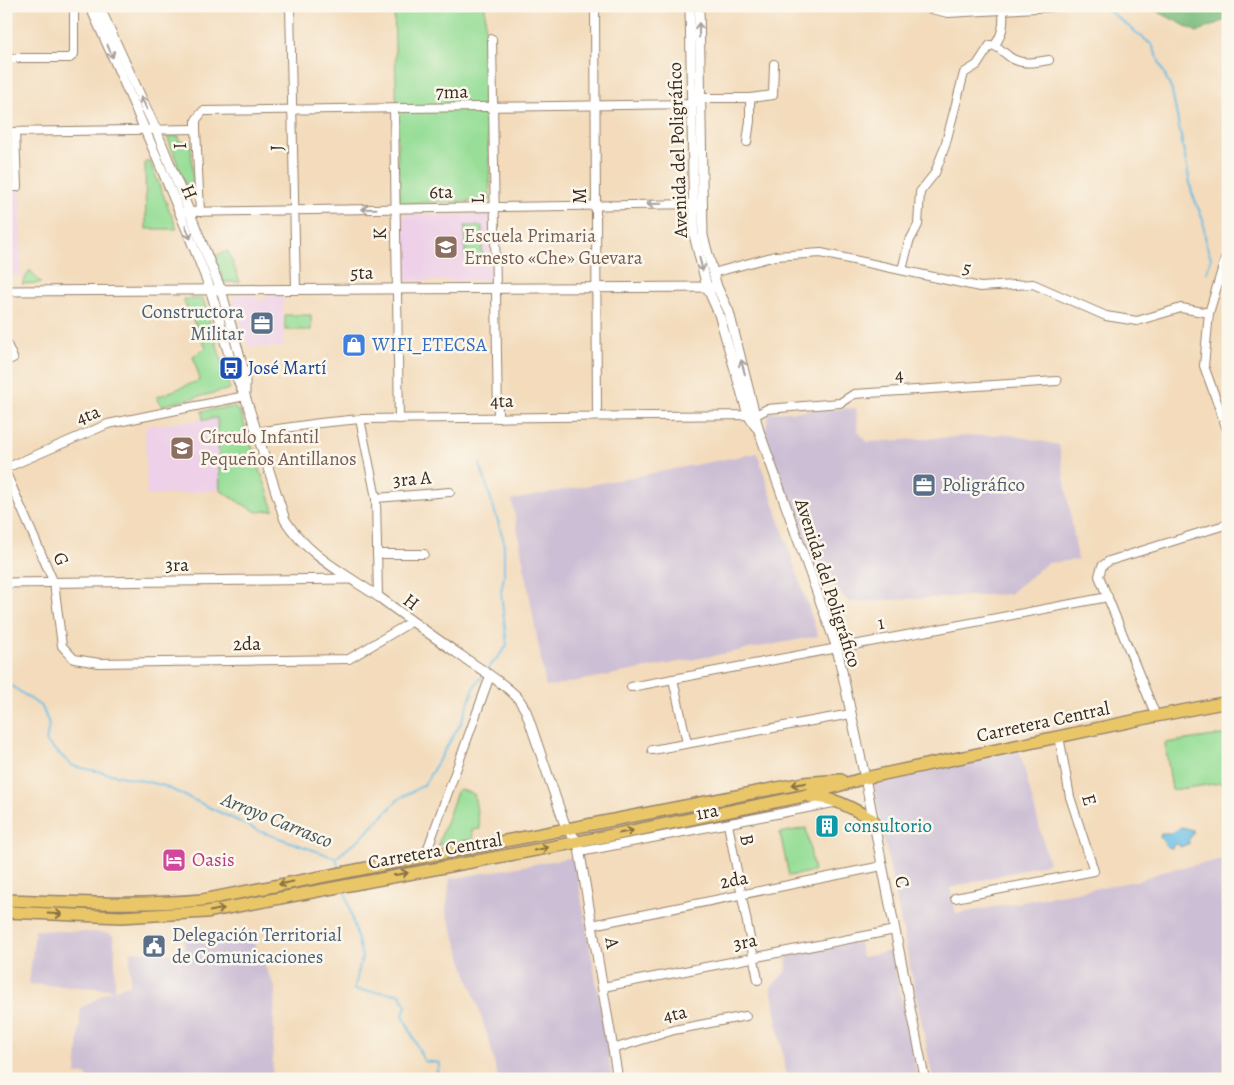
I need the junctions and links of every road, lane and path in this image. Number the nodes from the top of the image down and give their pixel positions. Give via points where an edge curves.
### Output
1 (7, 6) edge
2 (74, 6) edge
3 (90, 6) edge
4 (100, 6) edge
5 (290, 6) edge
6 (595, 6) edge
7 (690, 6) edge
8 (699, 6) edge
9 (918, 6) edge
10 (1053, 7) edge
11 (1003, 10) junction
12 (6, 31) edge
13 (492, 39) dead end
14 (995, 45) junction
15 (6, 53) edge
16 (1049, 60) dead end
17 (774, 64) dead end
18 (750, 98) junction
19 (697, 102) junction
20 (596, 106) junction
21 (493, 107) junction
22 (394, 109) junction
23 (293, 110) junction
24 (203, 111) joint
25 (196, 129) junction
26 (146, 130) junction
27 (156, 130) junction
28 (6, 132) edge
29 (15, 132) junction
30 (747, 142) dead end
31 (6, 187) edge
32 (698, 204) junction
33 (596, 205) junction
34 (494, 207) junction
35 (395, 209) junction
36 (294, 210) junction
37 (180, 212) junction
38 (190, 212) junction
39 (200, 212) junction
40 (1228, 250) edge
41 (902, 270) junction
42 (713, 273) junction
43 (707, 287) junction
44 (717, 287) junction
45 (496, 288) junction
46 (597, 288) junction
47 (397, 289) junction
48 (210, 290) junction
49 (221, 290) junction
50 (296, 290) junction
51 (6, 291) edge
52 (1209, 312) junction
53 (6, 342) edge
54 (6, 361) edge
55 (1057, 381) dead end
56 (245, 396) junction
57 (752, 415) junction
58 (597, 416) junction
59 (498, 418) junction
60 (398, 419) junction
61 (360, 420) junction
62 (257, 432) junction
63 (1228, 432) edge
64 (6, 468) edge
65 (6, 473) edge
66 (450, 492) dead end
67 (376, 498) junction
68 (1228, 524) edge
69 (377, 554) junction
70 (424, 554) dead end
71 (349, 579) junction
72 (6, 583) edge
73 (54, 583) junction
74 (378, 597) junction
75 (1108, 598) junction
76 (411, 622) junction
77 (837, 648) junction
78 (74, 659) joint
79 (490, 676) junction
80 (674, 679) junction
81 (631, 688) dead end
82 (1228, 702) edge
83 (851, 714) junction
84 (1156, 716) junction
85 (1059, 736) junction
86 (687, 743) junction
87 (652, 750) dead end
88 (865, 778) junction
89 (799, 797) junction
90 (839, 801) junction
91 (873, 820) junction
92 (728, 824) junction
93 (566, 828) junction
94 (579, 847) junction
95 (425, 856) junction
96 (882, 866) junction
97 (741, 895) junction
98 (955, 898) dead end
99 (6, 900) edge
100 (127, 904) junction
101 (6, 912) edge
102 (121, 917) junction
103 (592, 925) junction
104 (895, 930) junction
105 (754, 957) junction
106 (758, 980) dead end
107 (603, 987) junction
108 (907, 991) joint
109 (746, 1016) dead end
110 (613, 1049) junction
111 (618, 1079) edge
112 (925, 1079) edge

1 - 12 street
2 - 15 street via 74,54 70,58 10,58
3 -> 26 street, H
27 -> 4 street, H
5 - 23 street, J
6 - 20 street, M
7 - 19 street, Avenida del Poligráfico
19 -> 8 street, Avenida del Poligráfico
9 - 11 street via 948,13
10 - 11 street
11 - 14 street via 1004,24
13 - 21 street, L
14 - 16 street via 1014,59 1026,63
14 - 41 street via 990,45 977,65 964,73 945,146 935,173 920,192 918,225 909,242
17 - 18 street, 7ma via 773,95
18 - 19 street, 7ma via 706,98
18 - 30 street
19 - 20 street, 7ma
19 - 32 street, Avenida del Poligráfico
20 - 21 street, 7ma
20 - 33 street, M
21 - 22 street, 7ma
21 - 34 street, L
22 - 23 street, 7ma
22 - 35 street, K
23 - 24 street, 7ma
23 - 36 street, J
24 - 25 street, I via 196,120
25 - 27 street
25 - 39 street, I
26 - 27 street
26 - 29 street
26 - 37 street, H
27 - 38 street, H
28 - 29 street
29 - 31 street via 17,186
32 -> 33 street, 6ta
32 - 42 street, Avenida del Poligráfico
32 -> 43 street, Avenida del Poligráfico via 694,235
33 - 34 street, 6ta
33 - 46 street, M
34 - 35 street, 6ta
34 - 45 street, L
35 -> 36 street, 6ta
35 - 47 street, K
36 - 39 street, 6ta
36 - 50 street, J
37 - 38 street, 6ta
37 -> 48 street, H
38 - 39 street, 6ta
38 - 49 street, H
40 - 52 street
41 - 42 street, 5 via 821,253 774,256
41 - 52 street, 5 via 980,287 1033,284 1106,316 1137,321 1181,308
42 - 44 street, Avenida del Poligráfico
43 - 44 street, 5ta
43 - 46 street, 5ta
43 - 57 street, Avenida del Poligráfico
57 -> 44 street, Avenida del Poligráfico via 728,312
45 - 46 street, 5ta
45 - 47 street, 5ta
45 - 59 street, L
46 - 58 street, M
47 - 50 street, 5ta
47 - 60 street, K
48 - 49 street, 5ta
48 - 51 street, 5ta
48 - 56 street, H via 236,378
49 - 50 street, 5ta
49 - 56 street, H via 245,375
52 - 63 street via 1204,366
53 - 54 street via 13,358
55 - 57 street, 4 via 854,394 840,403 767,409
56 - 62 street, H
56 - 64 street, 4ta via 108,424
57 - 58 street, 4ta
57 - 77 street, Avenida del Poligráfico
58 - 59 street, 4ta
59 - 60 street, 4ta
60 - 61 street, 4ta
61 - 62 street, 4ta
61 - 67 street
62 - 71 street, H via 285,520 305,546
65 - 73 street, G
66 - 67 street, 3ra A
67 - 69 street
68 - 75 street via 1109,561 1102,566 1099,576
69 - 70 street
69 - 74 street
71 - 73 street, 3ra
71 - 74 street, H
72 - 73 street, 3ra
73 - 78 street, G via 62,646
74 - 76 street, H
75 - 77 street, 1
75 - 84 street
76 - 78 street, 2da via 349,659 98,663
76 - 79 street, H
77 - 80 street, 1
77 - 83 street, Avenida del Poligráfico
79 - 93 street, H via 516,696 529,717
79 - 95 street
80 - 81 street, 1
80 - 86 street
82 - 84 main road, Carretera Central
83 - 86 street
83 - 88 street, Avenida del Poligráfico
84 - 85 main road, Carretera Central
85 - 88 main road, Carretera Central
85 - 98 street, E via 1070,797 1094,871
86 - 87 street
88 - 89 main road, Carretera Central
88 - 91 street, C
88 -> 93 main road, Carretera Central via 803,783
89 - 90 main road
94 -> 89 main road, Carretera Central
90 - 91 main road
90 - 92 street, 1ra
91 - 96 street, C
92 - 94 street, 1ra
92 - 97 street, B
93 - 94 street
93 - 95 main road, Carretera Central
102 -> 94 main road, Carretera Central via 206,912 353,883
94 - 103 street, A
95 -> 100 main road, Carretera Central via 202,900
96 - 97 street, 2da
96 - 104 street, C
97 - 103 street, 2da
97 - 105 street, B
99 - 100 main road, Carretera Central
100 - 102 main road
101 -> 102 main road, Carretera Central
103 - 107 street, A
104 - 105 street, 3ra
104 - 108 street, C
105 - 106 street, B
105 - 107 street, 3ra
107 - 110 street, A
108 - 112 street
109 - 110 street, 4ta via 674,1030
110 - 111 street, A

